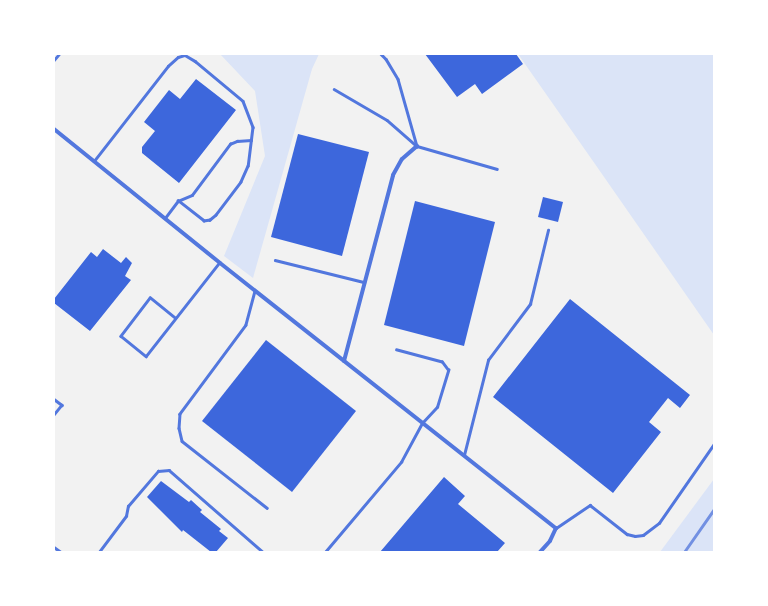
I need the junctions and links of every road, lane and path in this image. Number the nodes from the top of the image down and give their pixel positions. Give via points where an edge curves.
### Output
1 (59, 54) edge
2 (381, 54) edge
3 (54, 60) edge
4 (334, 89) dead end
5 (54, 129) edge
6 (251, 140) junction
7 (417, 146) junction
8 (94, 161) junction
9 (498, 169) dead end
10 (178, 201) junction
11 (165, 218) junction
12 (548, 230) dead end
13 (275, 260) dead end
14 (220, 262) junction
15 (364, 282) junction
16 (255, 290) junction
17 (175, 318) junction
18 (397, 350) dead end
19 (344, 361) junction
20 (54, 398) edge
21 (54, 415) edge
22 (422, 423) junction
23 (714, 444) edge
24 (464, 455) junction
25 (267, 508) dead end
26 (556, 528) junction
27 (54, 547) edge
28 (542, 551) edge
29 (61, 552) edge
30 (99, 552) edge
31 (263, 552) edge
32 (325, 552) edge

1 - 3 lane
2 - 7 lane via 398,79
4 - 7 lane via 387,120
5 - 8 street
6 - 8 lane via 253,126 242,100 195,60 185,55 178,57 168,66
6 - 10 lane via 230,144 192,195
6 - 10 lane via 248,166 241,182 216,216 204,221
7 - 9 lane
7 - 15 street via 402,159 393,175
8 - 11 street
10 - 11 lane
11 - 14 street
12 - 24 lane via 530,304 488,360
13 - 15 lane
14 - 16 street
14 - 17 lane
15 - 19 street
16 - 19 street
16 - 25 lane via 246,325 180,414 179,428 182,440
17 - 17 lane via 146,356 120,336 150,298
18 - 22 lane via 442,362 448,370 437,407
19 - 22 street
20 - 21 lane via 62,405
22 - 24 street
22 - 32 lane via 401,462
23 - 26 lane via 659,523 643,535 627,534 590,505
24 - 26 street
26 - 28 street
27 - 29 lane
30 - 31 lane via 126,516 128,506 158,471 169,470

